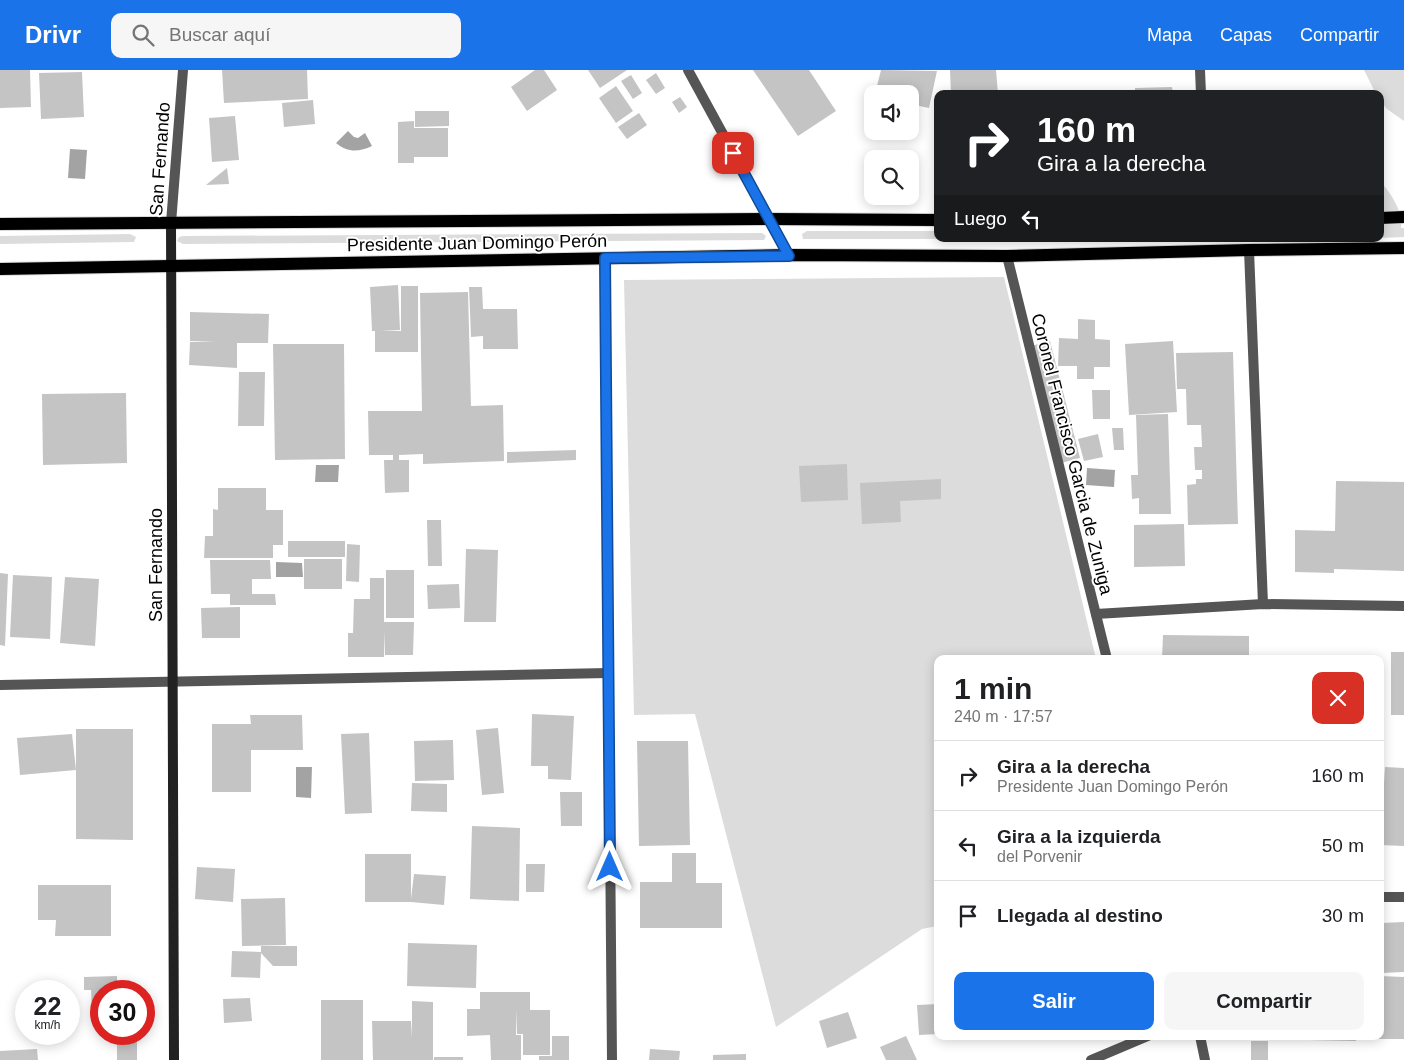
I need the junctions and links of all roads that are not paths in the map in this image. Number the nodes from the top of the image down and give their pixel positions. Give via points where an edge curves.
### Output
1 (183, 70) edge
2 (688, 70) edge
3 (1200, 70) edge
4 (1201, 90) edge
5 (1404, 217) edge
6 (1384, 218) edge
7 (768, 219) junction
8 (934, 220) edge
9 (171, 223) junction
10 (0, 224) edge
11 (1331, 244) edge
12 (1404, 248) edge
13 (1249, 250) junction
14 (789, 256) junction
15 (1007, 256) junction
16 (605, 258) junction
17 (172, 267) junction
18 (0, 269) edge
19 (1263, 604) junction
20 (1404, 606) edge
21 (1096, 614) junction
22 (1106, 655) edge
23 (608, 673) junction
24 (173, 682) junction
25 (0, 686) edge
26 (1384, 897) edge
27 (1404, 897) edge
28 (1138, 1040) edge
29 (1201, 1040) edge
30 (174, 1060) edge
31 (612, 1060) edge
32 (1091, 1060) edge
33 (1205, 1060) edge

1 - 9 street, San Fernando
2 - 7 street
3 - 4 street
5 - 6 main road
7 - 8 main road, Presidente Juan Domingo Perón
7 - 9 main road, Presidente Juan Domingo Perón
7 - 14 street
9 - 10 main road, Presidente Juan Domingo Perón
9 - 17 street, San Fernando
11 - 12 main road, Presidente Juan Domingo Perón
11 - 13 main road, Presidente Juan Domingo Perón
13 - 15 main road, Presidente Juan Domingo Perón
13 - 19 street
14 - 15 main road, Presidente Juan Domingo Perón
14 - 16 main road, Presidente Juan Domingo Perón
15 - 21 street, Coronel Francisco Garcia de Zuniga
16 - 17 main road, Presidente Juan Domingo Perón
16 - 23 street
17 - 18 main road, Presidente Juan Domingo Perón
17 - 24 street, San Fernando
19 - 20 street
19 - 21 street
21 - 22 street, Coronel Francisco Garcia de Zuniga
23 - 24 street
23 - 31 street
24 - 25 street
24 - 30 street, San Fernando
26 - 27 street
28 - 32 street
29 - 33 street

